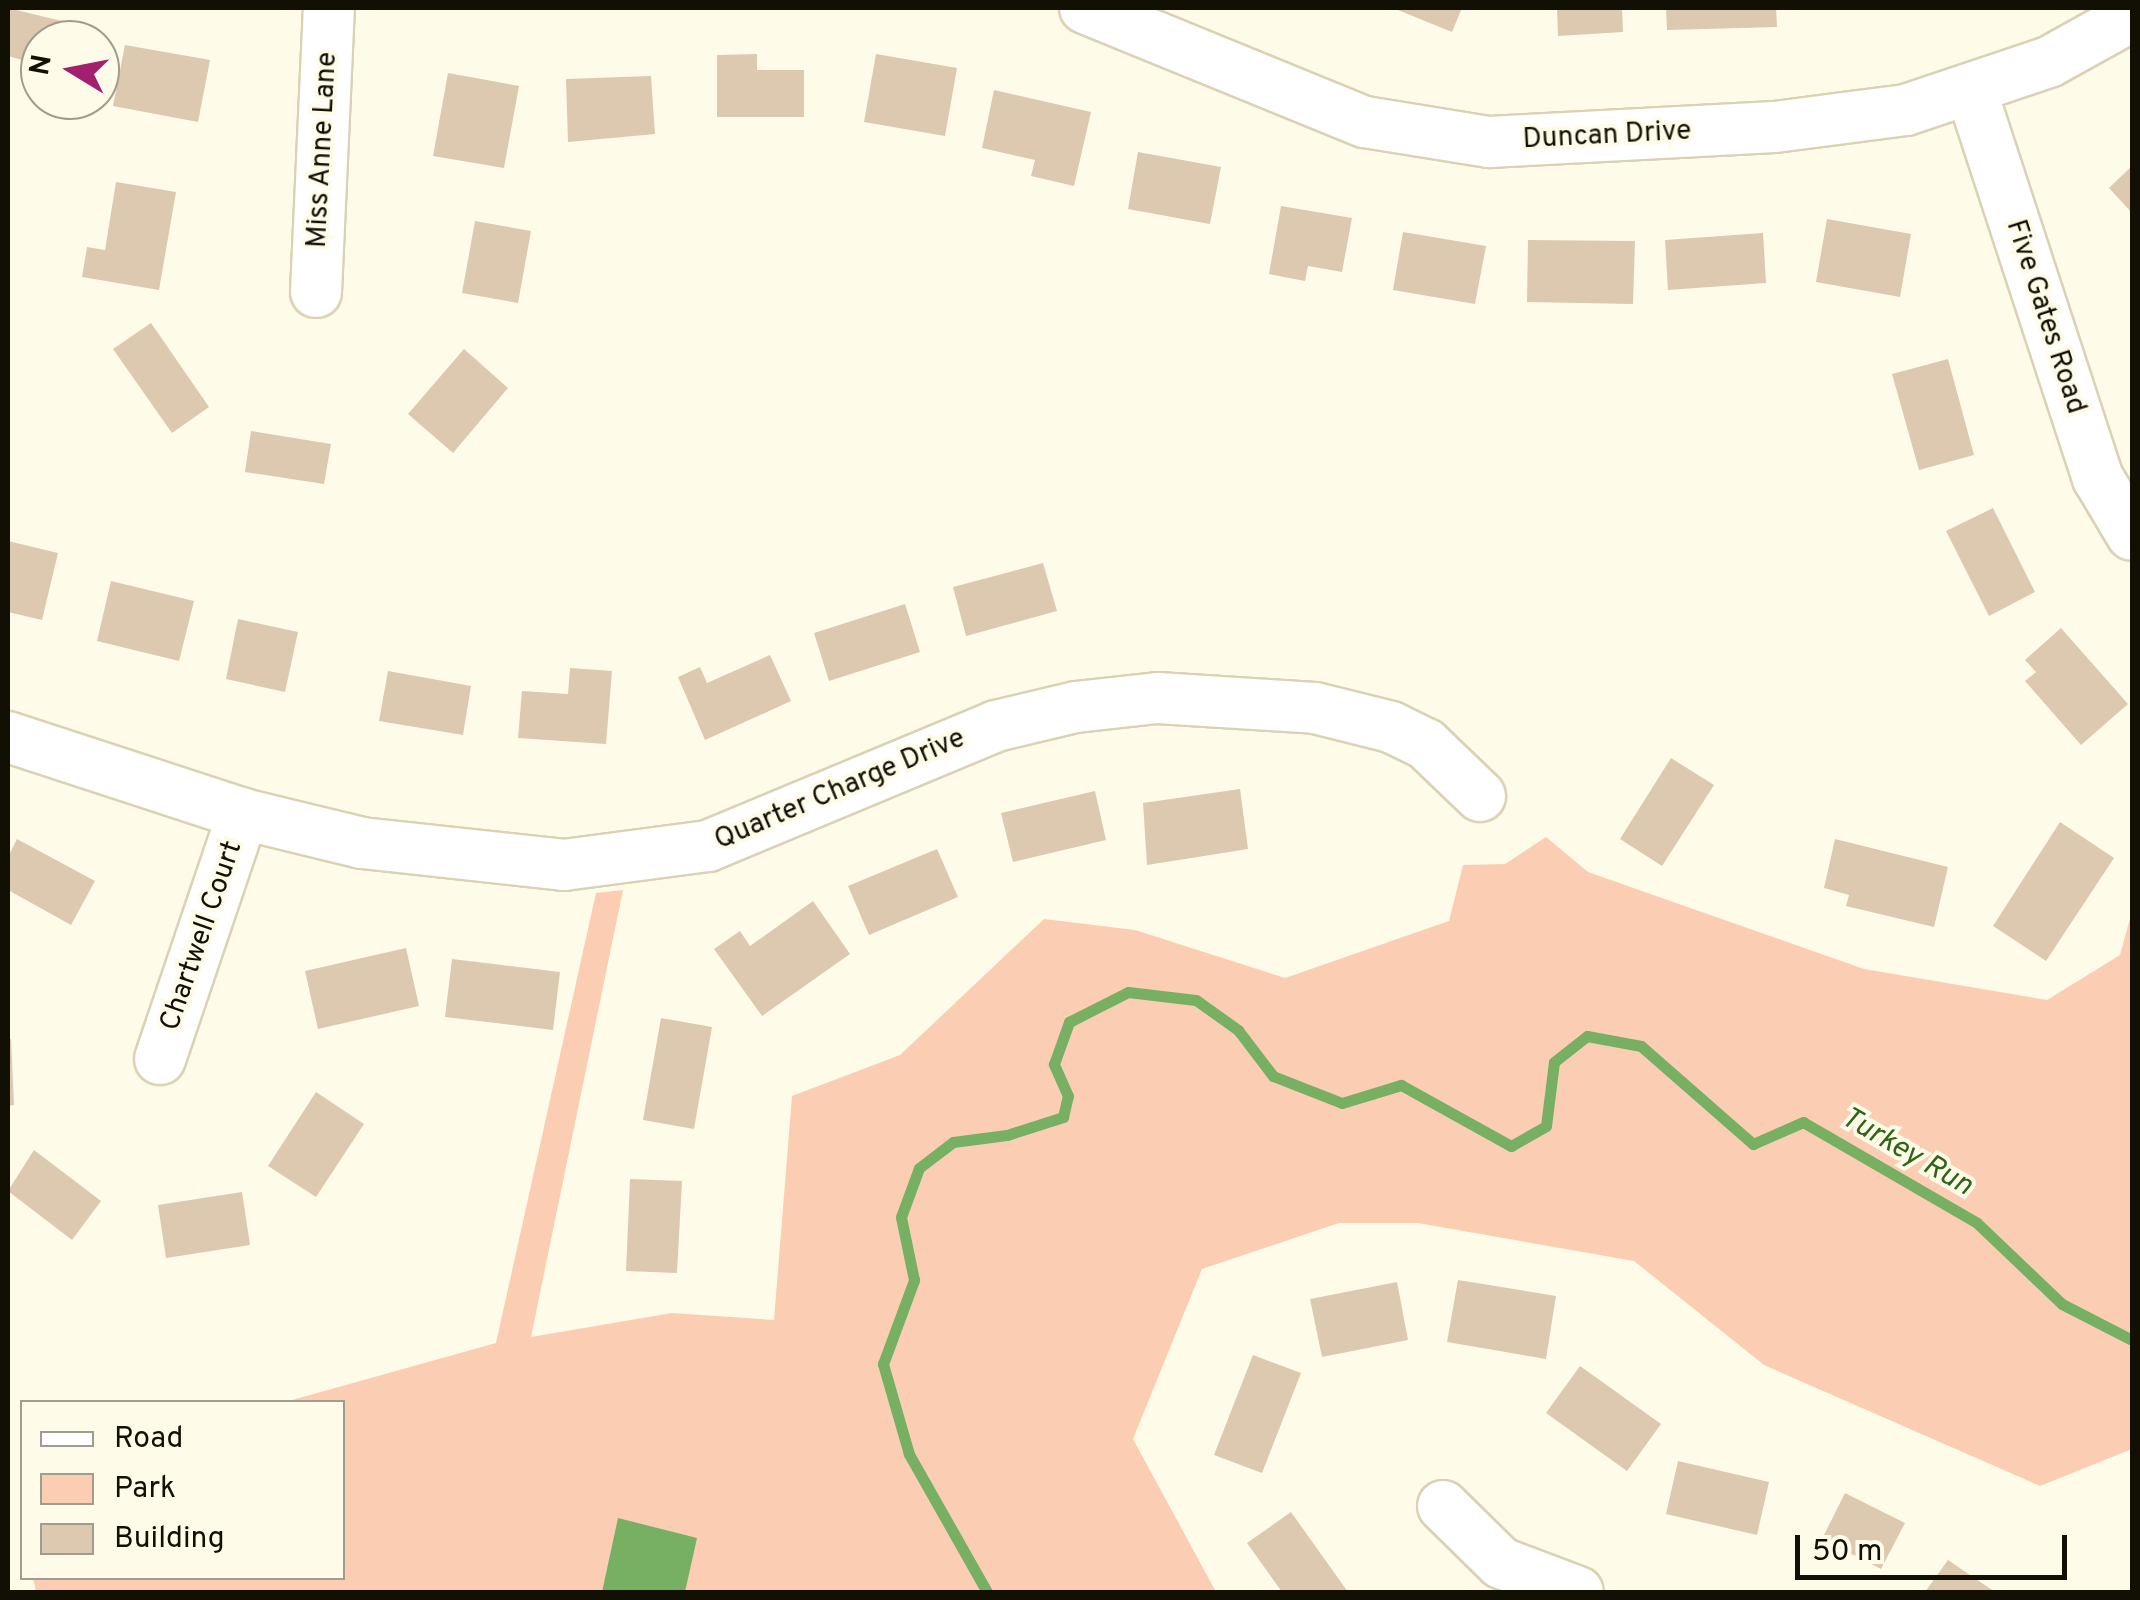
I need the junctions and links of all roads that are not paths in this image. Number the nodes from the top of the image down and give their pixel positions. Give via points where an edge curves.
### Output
1 (330, 8) edge
2 (1084, 8) edge
3 (2132, 16) edge
4 (1972, 93) junction
5 (316, 292) dead end
6 (2132, 535) edge
7 (8, 737) edge
8 (1480, 796) dead end
9 (243, 814) junction
10 (160, 1059) dead end
11 (1443, 1506) dead end
12 (1578, 1592) edge

1 - 5 street, Miss Anne Lane
2 - 4 street, Duncan Drive via 1324,107 1424,136 1489,142 1775,127 1906,110
3 - 4 street, Duncan Drive via 2048,62
4 - 6 street, Five Gates Road via 2098,478
7 - 9 street, Quarter Charge Drive
8 - 9 street, Quarter Charge Drive via 1426,744 1391,728 1315,708 1158,698 1076,706 996,726 708,846 636,860 564,865 453,858
9 - 10 street, Chartwell Court
11 - 12 street via 1501,1564

